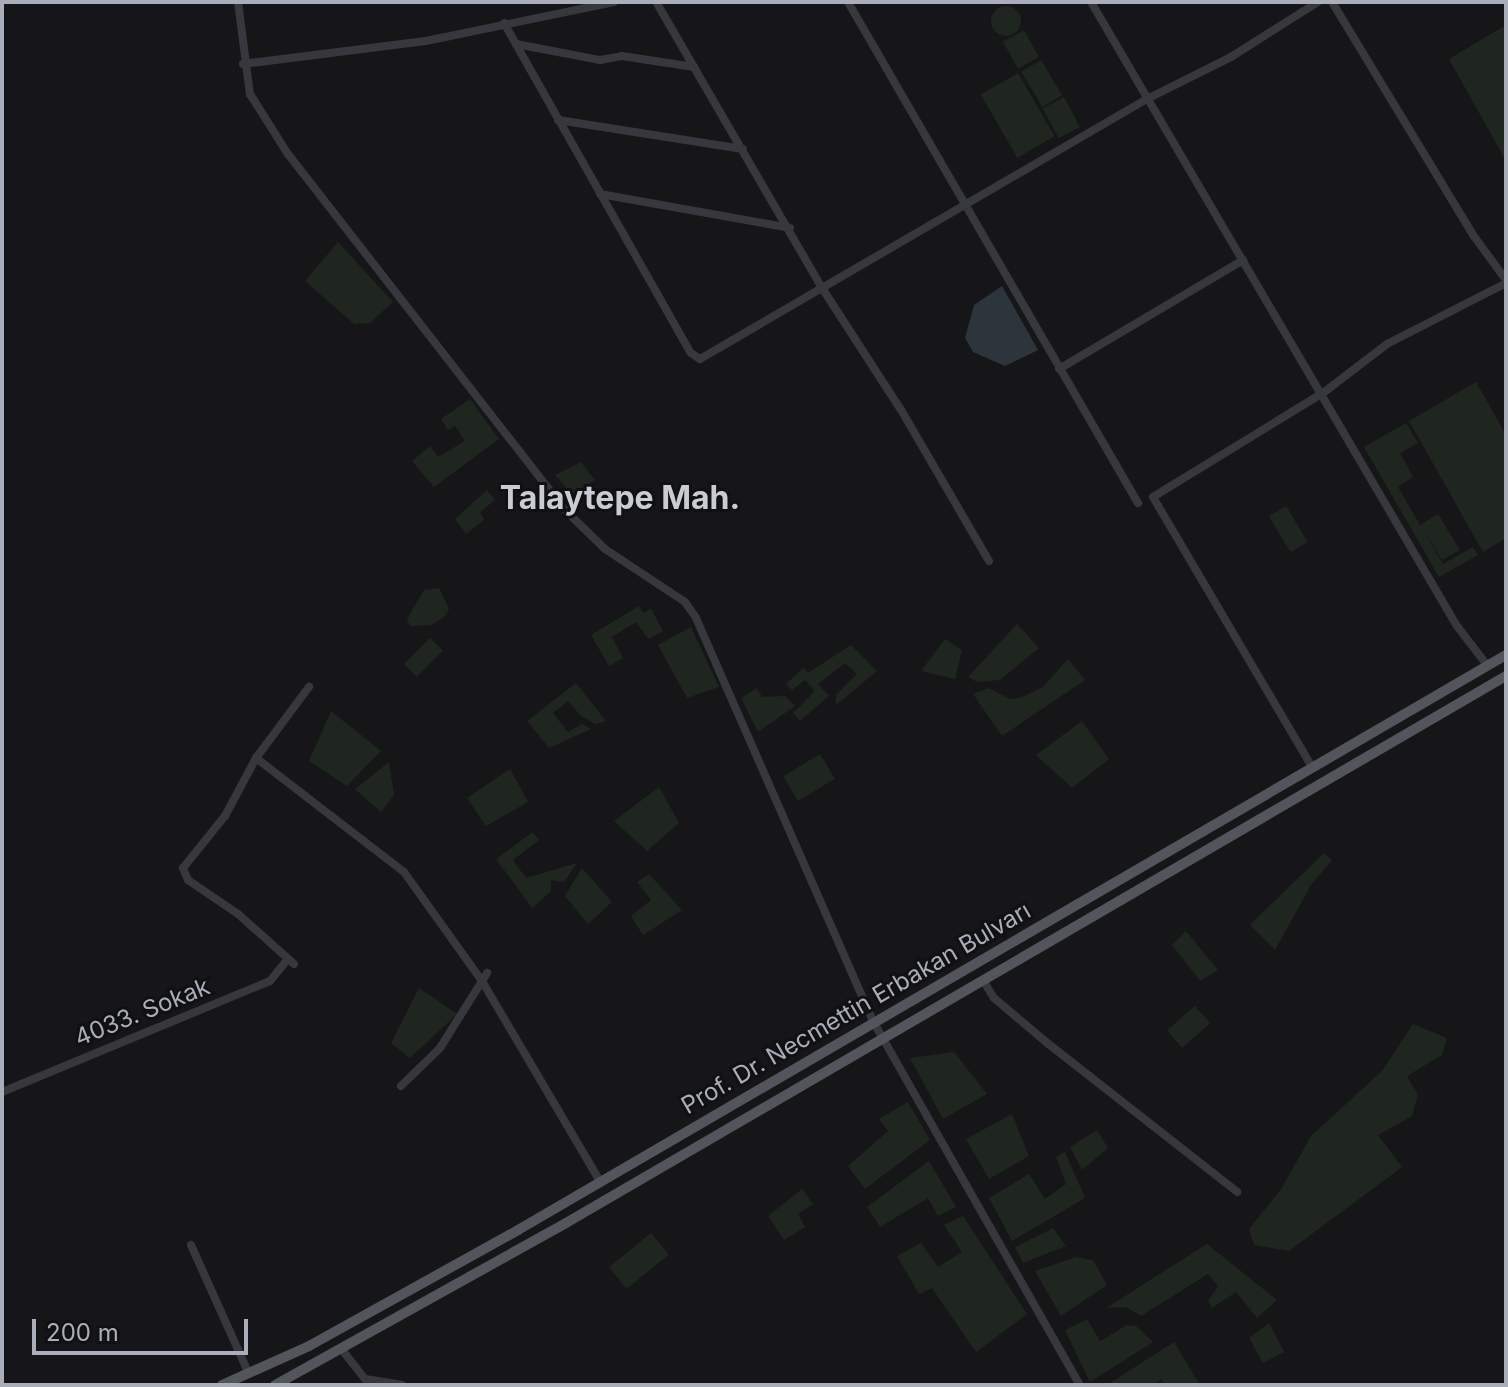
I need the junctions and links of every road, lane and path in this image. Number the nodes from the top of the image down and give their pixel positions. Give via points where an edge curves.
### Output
1 (238, 2) edge
2 (614, 2) edge
3 (656, 2) edge
4 (848, 2) edge
5 (1091, 2) edge
6 (1318, 2) edge
7 (1332, 2) edge
8 (504, 23) junction
9 (516, 44) junction
10 (243, 64) junction
11 (694, 67) junction
12 (1149, 98) junction
13 (558, 120) junction
14 (743, 149) junction
15 (600, 194) junction
16 (964, 205) junction
17 (790, 228) junction
18 (1243, 260) junction
19 (1506, 281) edge
20 (822, 288) junction
21 (1059, 369) junction
22 (1323, 393) junction
23 (1138, 503) dead end
24 (989, 561) dead end
25 (1506, 655) edge
26 (1487, 665) junction
27 (1506, 676) edge
28 (309, 687) dead end
29 (256, 758) junction
30 (1312, 767) junction
31 (484, 977) junction
32 (983, 980) junction
33 (873, 1021) junction
34 (883, 1038) junction
35 (401, 1086) dead end
36 (2, 1092) edge
37 (600, 1181) junction
38 (1237, 1192) dead end
39 (191, 1245) dead end
40 (343, 1351) junction
41 (249, 1374) junction
42 (222, 1385) edge
43 (275, 1385) edge
44 (402, 1385) edge
45 (1080, 1385) edge

1 - 10 street
2 - 8 street
3 - 11 street
4 - 16 street
5 - 12 street
6 - 12 street via 1231,57
7 - 19 street
8 - 9 street
8 - 10 street via 412,43
9 - 11 street via 600,60 622,56
9 - 13 street
10 - 33 street via 250,94 288,154 538,479 605,549 685,602 696,618
11 - 14 street
12 - 16 street
12 - 18 street
13 - 14 street
13 - 15 street
14 - 17 street
15 - 17 street
15 - 20 street via 695,358 704,358
16 - 20 street
16 - 21 street
17 - 20 street
18 - 21 street
18 - 22 street
19 - 22 street via 1387,344
20 - 24 street
21 - 23 street
22 - 26 street via 1457,626
22 - 30 street via 1153,497
25 - 26 main road, Prof. Dr. Necmettin Erbakan Bulvarı
26 - 30 main road, Prof. Dr. Necmettin Erbakan Bulvarı
27 - 32 main road, Prof. Dr. Necmettin Erbakan Bulvarı
28 - 29 street
29 - 31 street via 404,872
29 - 36 street, 4033. Sokak via 225,816 183,873 291,962 270,981
30 - 33 main road, Prof. Dr. Necmettin Erbakan Bulvarı
31 - 35 street via 440,1048
31 - 37 street
32 - 34 main road, Prof. Dr. Necmettin Erbakan Bulvarı
32 - 38 street via 994,998 1068,1060
33 - 34 street
33 - 37 main road, Prof. Dr. Necmettin Erbakan Bulvarı
34 - 40 main road, Prof. Dr. Necmettin Erbakan Bulvarı
34 - 45 street
37 - 41 main road, Prof. Dr. Necmettin Erbakan Bulvarı via 309,1346
39 - 41 street
40 - 43 main road, Prof. Dr. Necmettin Erbakan Bulvarı
40 - 44 street via 365,1379
41 - 42 main road, Prof. Dr. Necmettin Erbakan Bulvarı

